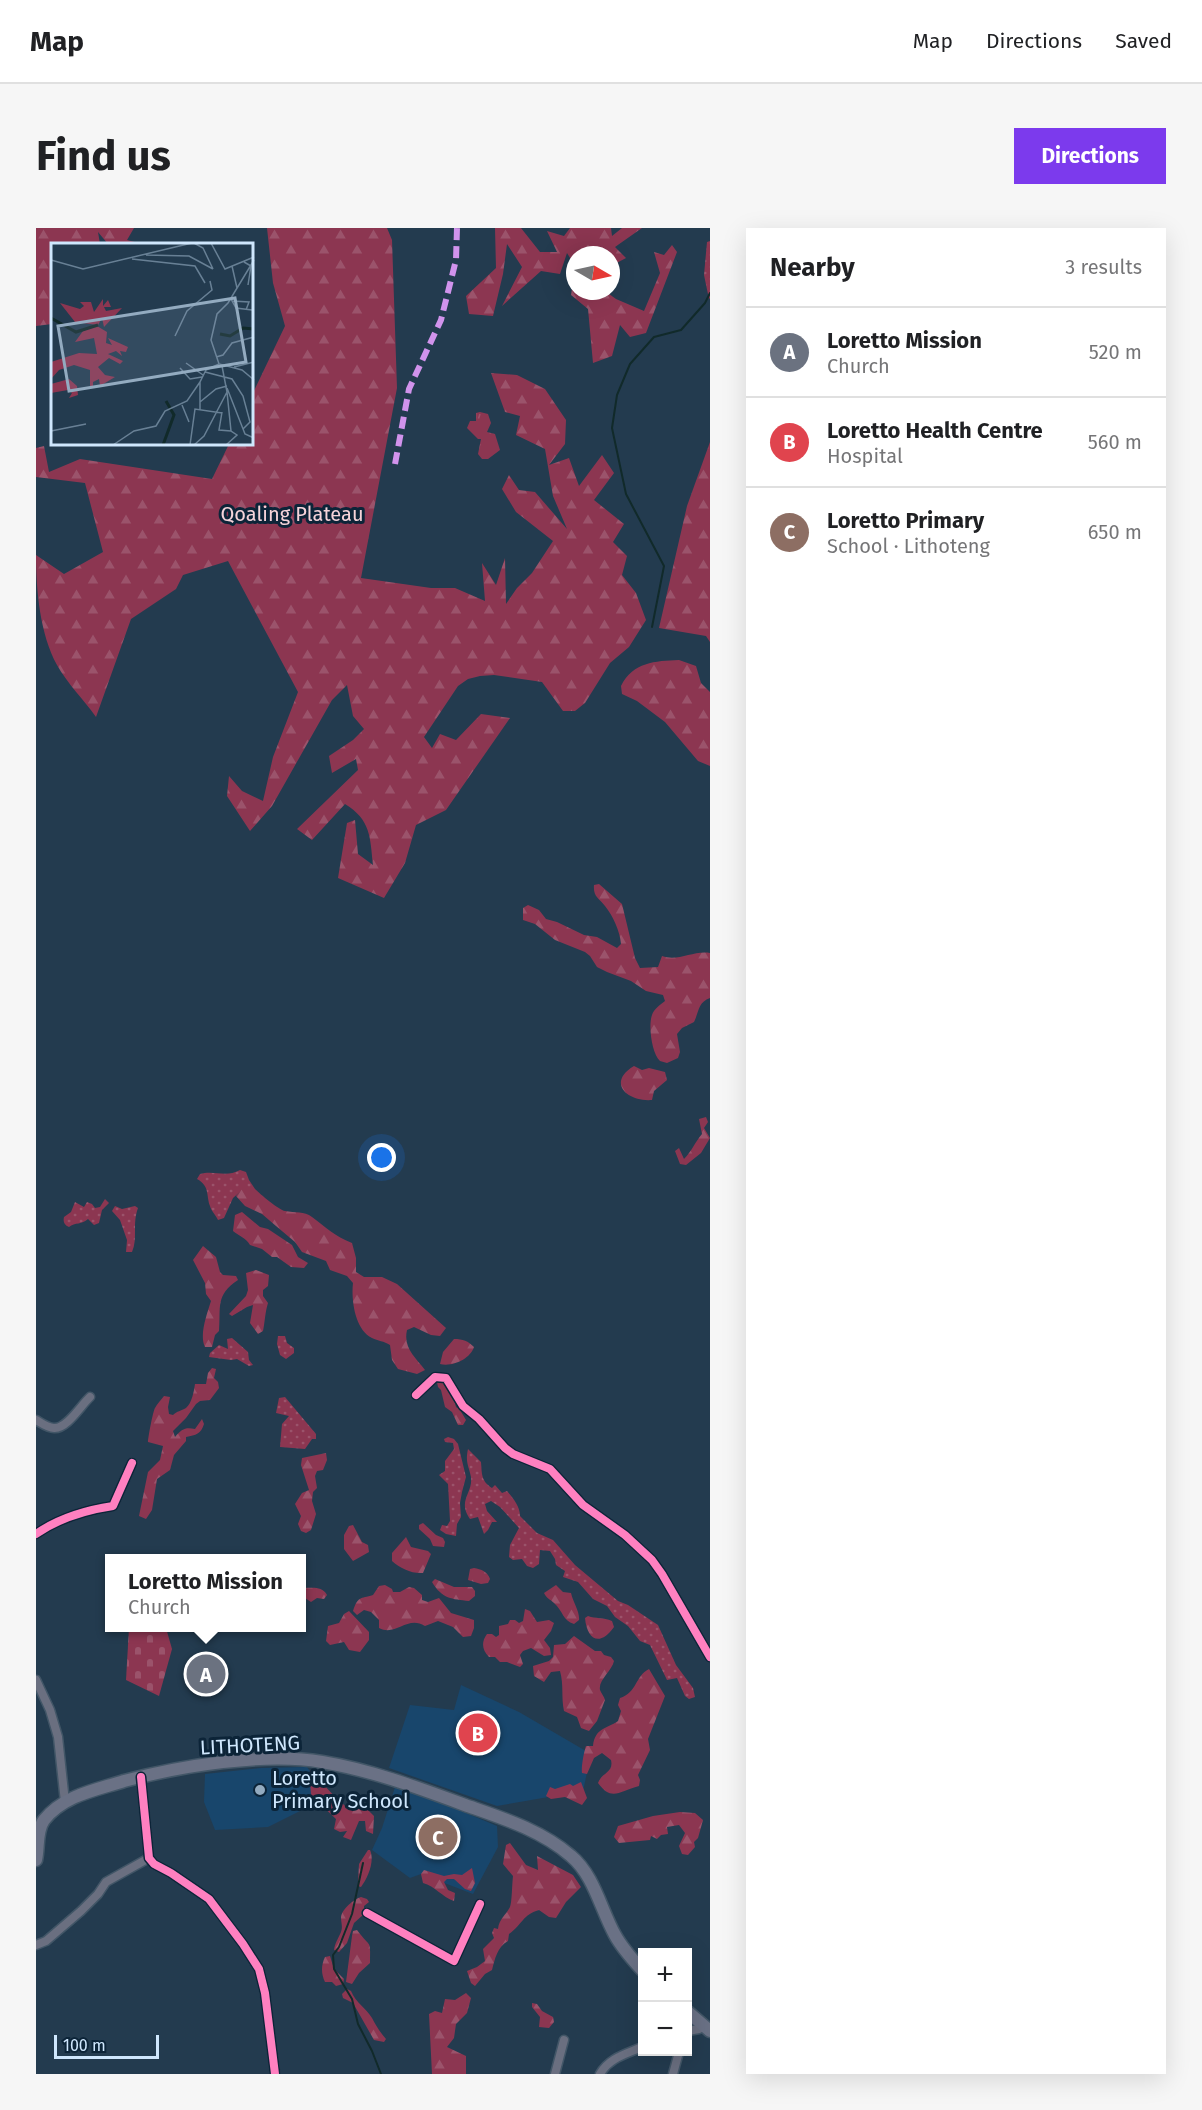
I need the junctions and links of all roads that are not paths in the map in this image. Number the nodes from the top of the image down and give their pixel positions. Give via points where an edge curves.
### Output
1 (416, 1395) dead end
2 (90, 1397) dead end
3 (36, 1420) edge
4 (132, 1463) dead end
5 (36, 1534) edge
6 (710, 1657) edge
7 (36, 1680) edge
8 (141, 1777) junction
9 (65, 1802) junction
10 (38, 1830) edge
11 (149, 1858) junction
12 (36, 1860) edge
13 (480, 1904) dead end
14 (368, 1913) dead end
15 (36, 1944) edge
16 (638, 1966) edge
17 (692, 2016) edge
18 (706, 2028) edge
19 (564, 2040) dead end
20 (638, 2049) edge
21 (678, 2056) edge
22 (275, 2074) edge
23 (555, 2074) edge
24 (600, 2074) edge
25 (673, 2074) edge

1 - 6 street via 435,1377 446,1378 463,1406 505,1448 550,1469 583,1505 636,1545 662,1574
2 - 3 street via 59,1427
4 - 5 street via 113,1506 63,1519
7 - 9 street via 58,1737
8 - 9 main road, LITHOTENG
8 - 11 street
8 - 16 main road, LITHOTENG via 234,1761 320,1761 389,1779 518,1824 572,1856 582,1867 621,1947
9 - 10 main road, LITHOTENG
10 - 12 main road, LITHOTENG
11 - 15 street via 106,1882 81,1911 46,1941
11 - 22 street via 209,1899 259,1969
13 - 14 street via 454,1961
17 - 18 main road
19 - 23 street
20 - 24 street via 614,2058
21 - 25 street

